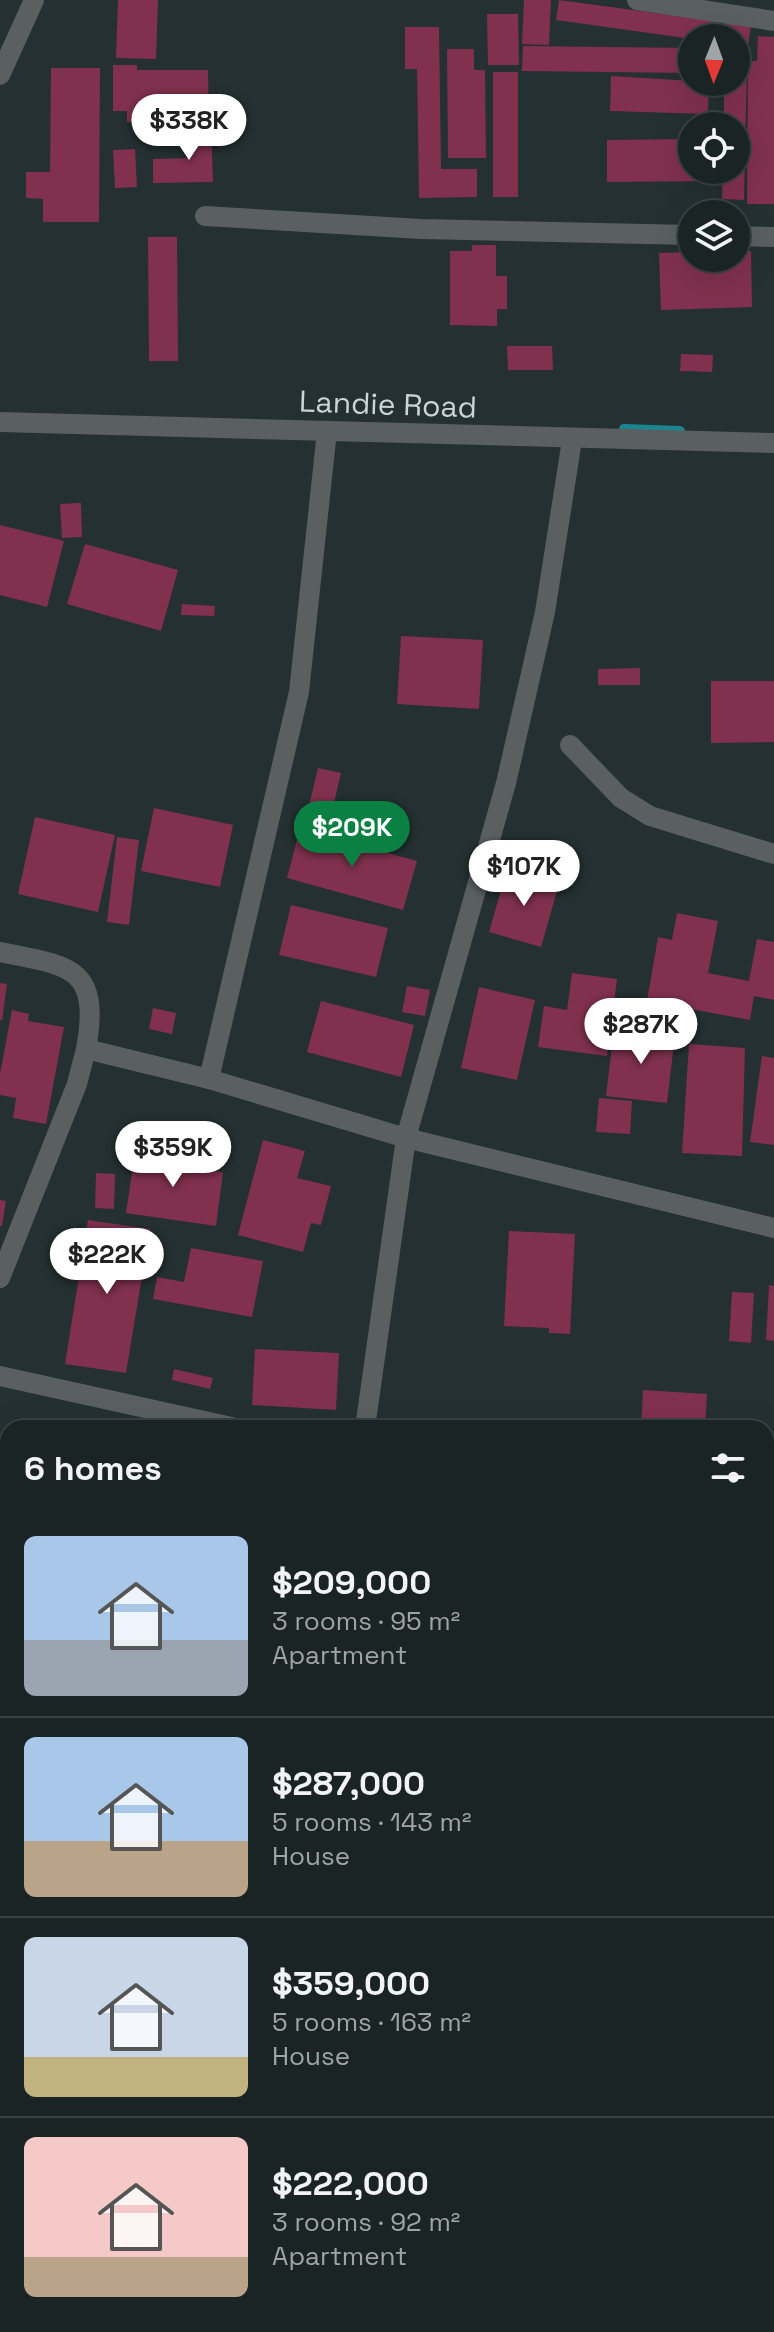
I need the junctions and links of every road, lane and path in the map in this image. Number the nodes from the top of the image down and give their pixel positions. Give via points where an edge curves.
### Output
1 (34, 0) edge
2 (637, 0) edge
3 (774, 21) edge
4 (0, 75) edge
5 (205, 216) dead end
6 (678, 235) edge
7 (750, 236) edge
8 (774, 237) edge
9 (0, 422) edge
10 (327, 431) junction
11 (572, 440) junction
12 (774, 443) edge
13 (570, 745) dead end
14 (774, 854) edge
15 (0, 952) edge
16 (86, 1049) junction
17 (209, 1079) junction
18 (406, 1138) junction
19 (774, 1228) edge
20 (0, 1278) edge
21 (0, 1376) edge
22 (200, 1420) edge
23 (366, 1420) edge

1 - 4 street
2 - 3 street
5 - 6 street via 421,229
7 - 8 street
9 - 10 street, Landie Road
10 - 11 street, Landie Road
10 - 17 street via 299,692
11 - 12 street, Landie Road
11 - 18 street via 545,612 506,783
13 - 14 street via 621,798 650,816
15 - 16 street via 68,968 86,985 92,1015
16 - 17 street
16 - 20 street
17 - 18 street
18 - 19 street
18 - 23 street
21 - 22 street

